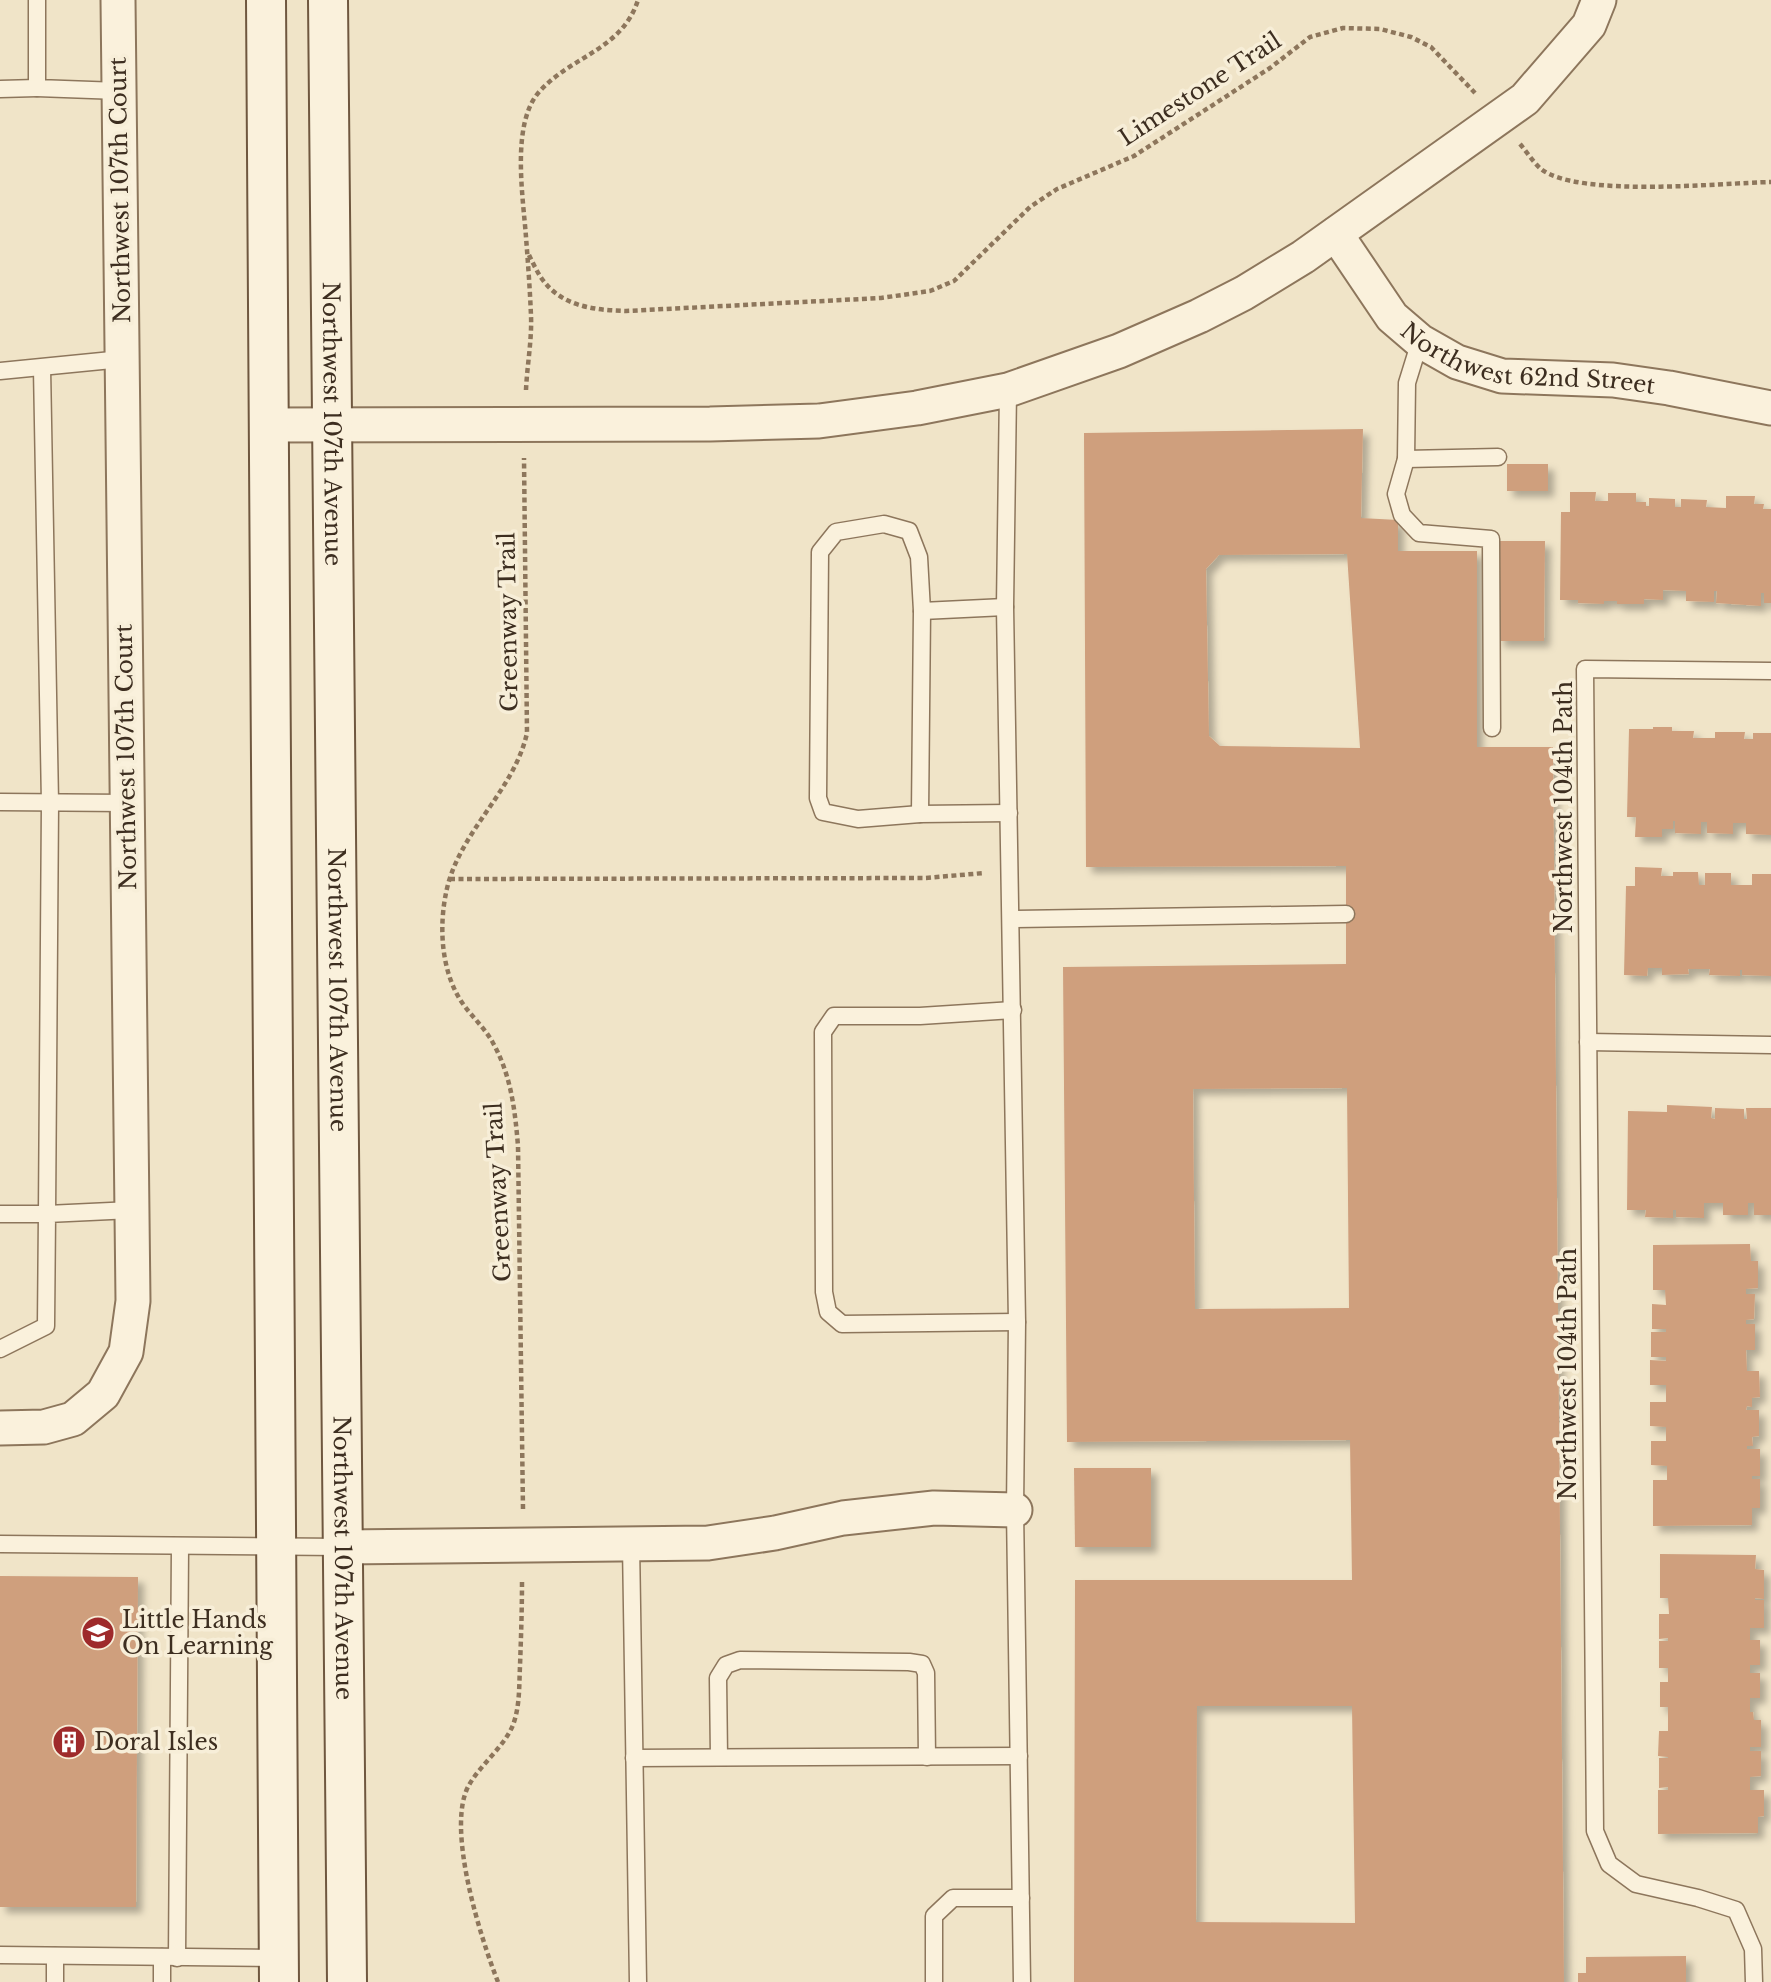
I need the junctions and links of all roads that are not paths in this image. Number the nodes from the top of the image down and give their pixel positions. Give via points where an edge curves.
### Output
1 (37, 0) edge
2 (118, 0) edge
3 (266, 0) edge
4 (328, 0) edge
5 (1599, 0) edge
6 (37, 88) junction
7 (0, 89) edge
8 (119, 91) junction
9 (1336, 234) junction
10 (1420, 341) junction
11 (122, 359) junction
12 (42, 368) junction
13 (0, 372) edge
14 (1008, 390) junction
15 (1771, 408) edge
16 (267, 425) junction
17 (331, 425) junction
18 (1498, 457) dead end
19 (1406, 459) junction
20 (1005, 607) junction
21 (922, 611) junction
22 (1771, 671) edge
23 (1492, 728) dead end
24 (0, 802) edge
25 (50, 803) junction
26 (127, 803) junction
27 (1009, 813) junction
28 (920, 814) junction
29 (1346, 914) dead end
30 (1011, 919) junction
31 (1013, 1010) junction
32 (1588, 1042) junction
33 (1771, 1045) edge
34 (132, 1210) junction
35 (0, 1214) edge
36 (47, 1214) junction
37 (1017, 1322) junction
38 (0, 1349) edge
39 (0, 1428) edge
40 (1015, 1510) junction
41 (0, 1544) edge
42 (631, 1544) junction
43 (180, 1547) junction
44 (276, 1547) junction
45 (342, 1547) junction
46 (1019, 1756) junction
47 (719, 1757) junction
48 (927, 1757) junction
49 (634, 1758) junction
50 (1021, 1898) junction
51 (0, 1955) edge
52 (55, 1956) junction
53 (169, 1957) junction
54 (279, 1970) edge
55 (55, 1982) edge
56 (162, 1982) edge
57 (346, 1982) edge
58 (638, 1982) edge
59 (934, 1982) edge
60 (1022, 1982) edge
61 (1754, 1982) edge

1 - 6 lane
2 - 8 street, Northwest 107th Court
3 - 16 main road
4 - 17 main road, Northwest 107th Avenue
5 - 9 street via 1589,25 1525,99
6 - 7 lane
6 - 8 lane
8 - 11 street, Northwest 107th Court
9 - 10 street, Northwest 62nd Street via 1392,317
9 - 14 street via 1199,316 1119,351
10 - 15 street, Northwest 62nd Street via 1457,362 1502,376 1613,380
10 - 19 lane via 1407,383
11 - 12 lane
11 - 26 street, Northwest 107th Court
12 - 13 lane
12 - 25 lane
14 - 17 street via 819,421
14 - 20 lane
16 - 17 street
16 - 44 main road
17 - 45 main road, Northwest 107th Avenue
18 - 19 lane
19 - 23 lane via 1396,494 1402,516 1419,533 1491,539
20 - 21 lane
20 - 27 lane
21 - 28 lane
21 - 28 lane via 919,557 909,531 884,524 836,532 820,552 818,798 823,812 858,819
22 - 32 lane, Northwest 104th Path via 1585,668
24 - 25 lane
25 - 26 lane
25 - 36 lane
26 - 34 street, Northwest 107th Court
27 - 28 lane
27 - 30 lane
29 - 30 lane
30 - 31 lane
31 - 37 lane
31 - 37 lane via 834,1016 823,1032 824,1292 828,1311 842,1324
32 - 33 lane
32 - 61 lane, Northwest 104th Path via 1595,1830 1609,1864 1636,1884 1735,1910 1753,1949
34 - 36 lane
34 - 39 street, Northwest 107th Court via 133,1301 126,1352 103,1394 73,1419 44,1427
35 - 36 lane
36 - 38 lane via 46,1326
37 - 40 lane
40 - 42 street via 934,1508 843,1518 708,1543
40 - 46 lane
41 - 43 lane
42 - 45 street
42 - 49 lane
43 - 44 lane
43 - 53 lane
44 - 45 lane
44 - 54 main road
45 - 57 main road, Northwest 107th Avenue
46 - 48 lane
46 - 50 lane
47 - 48 lane
47 - 48 lane via 718,1678 726,1665 740,1660 922,1664 926,1673
47 - 49 lane
49 - 58 lane
50 - 59 lane via 953,1898 934,1916
50 - 60 lane
51 - 52 lane
52 - 53 lane
52 - 55 lane
53 - 54 lane
53 - 56 lane

